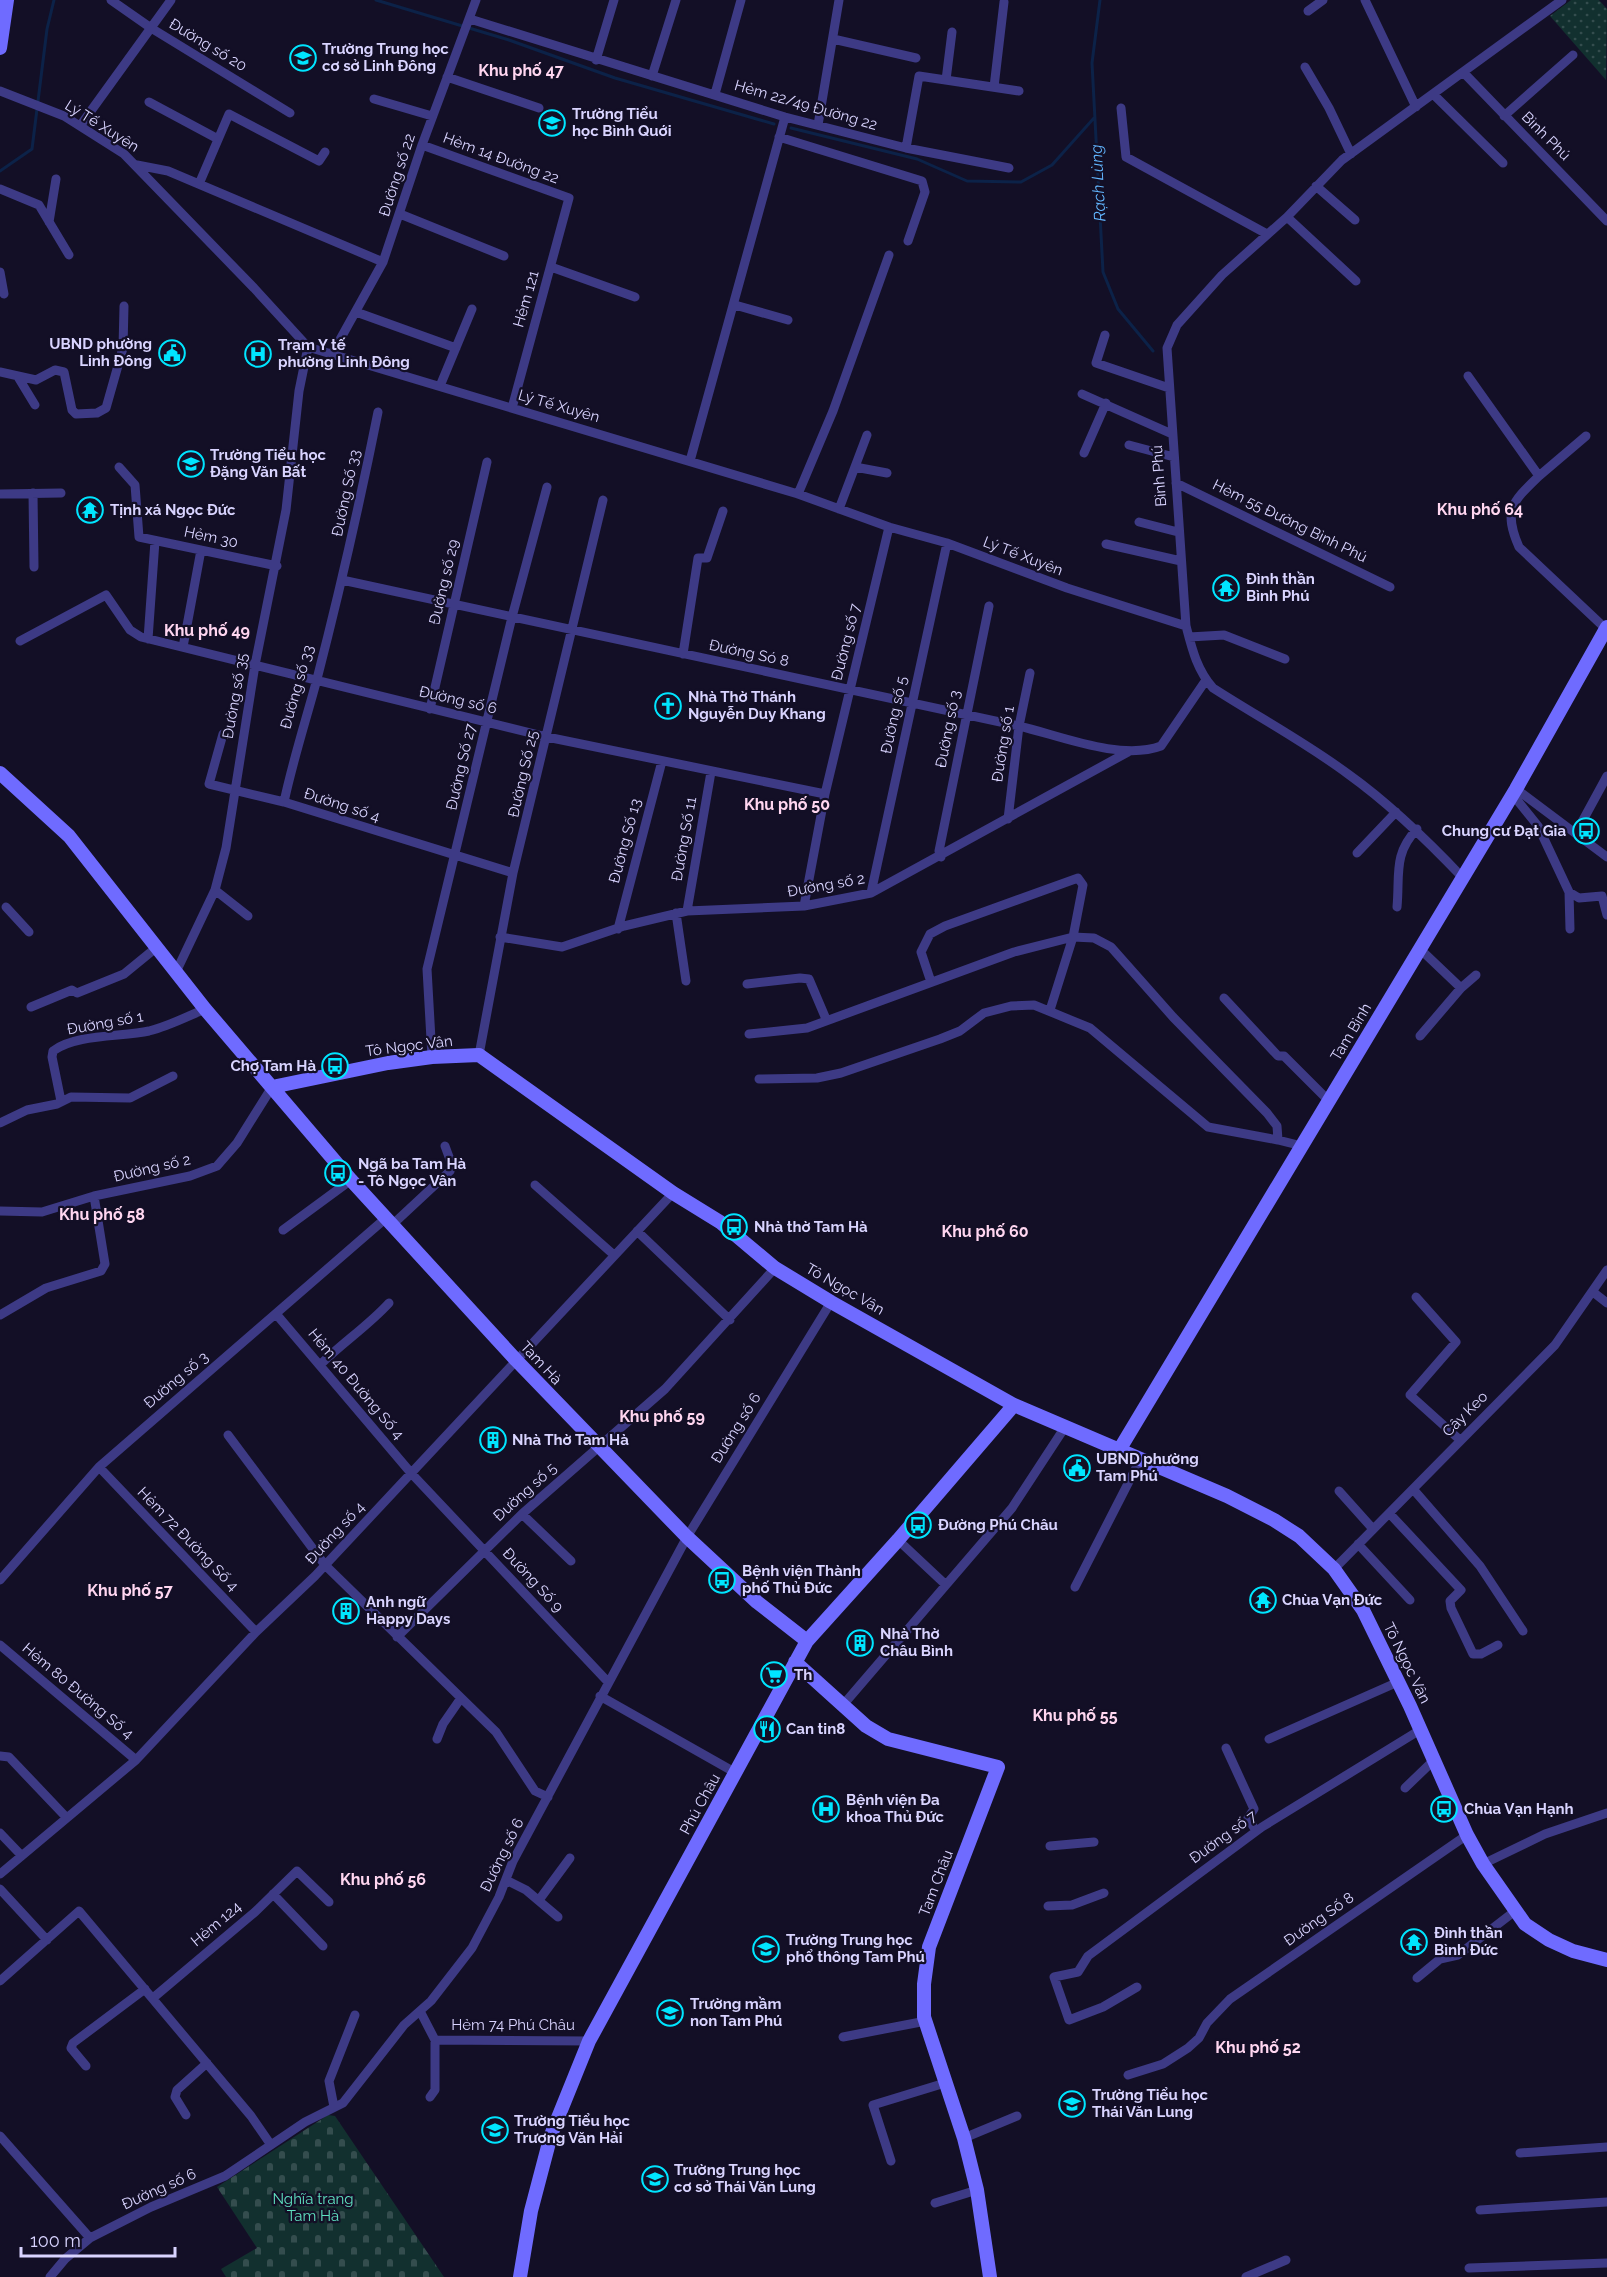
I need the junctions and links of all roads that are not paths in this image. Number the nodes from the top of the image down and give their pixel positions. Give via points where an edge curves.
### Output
1 (8, 0) edge
2 (111, 0) edge
3 (171, 0) edge
4 (476, 0) edge
5 (614, 0) edge
6 (676, 0) edge
7 (741, 0) edge
8 (839, 0) edge
9 (1323, 0) edge
10 (1365, 0) edge
11 (1562, 0) edge
12 (1004, 2) edge
13 (1308, 12) dead end
14 (469, 20) junction
15 (151, 28) junction
16 (952, 32) dead end
17 (833, 39) junction
18 (0, 48) edge
19 (1573, 56) dead end
20 (916, 58) dead end
21 (597, 60) junction
22 (1305, 67) dead end
23 (1463, 72) junction
24 (652, 76) junction
25 (447, 77) junction
26 (946, 80) junction
27 (994, 87) junction
28 (0, 91) edge
29 (1019, 91) dead end
30 (715, 94) junction
31 (1433, 94) junction
32 (374, 99) dead end
33 (149, 102) dead end
34 (1416, 106) junction
35 (539, 108) dead end
36 (1121, 108) dead end
37 (290, 113) dead end
38 (432, 116) junction
39 (1504, 116) junction
40 (785, 117) junction
41 (818, 125) junction
42 (80, 126) junction
43 (779, 136) junction
44 (218, 139) junction
45 (422, 145) junction
46 (906, 148) junction
47 (325, 152) dead end
48 (1351, 154) junction
49 (1503, 163) dead end
50 (136, 165) junction
51 (1009, 168) dead end
52 (56, 179) dead end
53 (199, 184) junction
54 (1316, 186) junction
55 (0, 189) edge
56 (569, 198) joint
57 (400, 214) junction
58 (1287, 217) junction
59 (1355, 220) dead end
60 (1607, 220) edge
61 (49, 222) junction
62 (1267, 234) junction
63 (908, 240) dead end
64 (69, 255) dead end
65 (889, 255) dead end
66 (504, 256) dead end
67 (382, 262) junction
68 (551, 267) junction
69 (0, 272) edge
70 (1356, 281) dead end
71 (4, 294) dead end
72 (635, 297) dead end
73 (735, 305) junction
74 (124, 306) dead end
75 (472, 309) dead end
76 (356, 312) junction
77 (788, 320) dead end
78 (1105, 335) dead end
79 (308, 347) junction
80 (456, 348) junction
81 (332, 354) junction
82 (0, 372) edge
83 (1468, 376) dead end
84 (18, 377) junction
85 (440, 386) junction
86 (1168, 388) junction
87 (1082, 394) dead end
88 (1106, 403) junction
89 (35, 405) dead end
90 (512, 408) junction
91 (378, 412) dead end
92 (1172, 434) junction
93 (867, 435) dead end
94 (1586, 436) dead end
95 (1129, 445) dead end
96 (1084, 453) dead end
97 (1174, 457) junction
98 (690, 461) junction
99 (487, 462) dead end
100 (119, 467) dead end
101 (855, 467) junction
102 (887, 473) dead end
103 (1539, 476) junction
104 (1176, 483) junction
105 (547, 487) dead end
106 (33, 493) junction
107 (61, 493) dead end
108 (0, 494) edge
109 (798, 494) junction
110 (603, 500) dead end
111 (839, 509) junction
112 (723, 511) dead end
113 (1139, 522) dead end
114 (890, 527) junction
115 (1178, 532) junction
116 (156, 540) junction
117 (947, 543) junction
118 (1106, 544) dead end
119 (201, 550) junction
120 (1181, 561) junction
121 (277, 566) junction
122 (34, 567) dead end
123 (342, 580) junction
124 (1390, 587) dead end
125 (455, 605) junction
126 (989, 606) dead end
127 (512, 617) junction
128 (1186, 626) junction
129 (1607, 628) edge
130 (571, 630) junction
131 (1189, 637) junction
132 (148, 639) junction
133 (20, 641) dead end
134 (183, 647) junction
135 (683, 654) junction
136 (1286, 658) dead end
137 (255, 665) junction
138 (1030, 674) dead end
139 (1206, 680) junction
140 (316, 681) junction
141 (850, 690) junction
142 (912, 703) junction
143 (430, 709) junction
144 (967, 715) junction
145 (487, 723) junction
146 (1019, 726) junction
147 (223, 734) dead end
148 (547, 737) junction
149 (1128, 752) junction
150 (662, 761) junction
151 (711, 772) junction
152 (0, 773) edge
153 (1607, 776) edge
154 (235, 792) junction
155 (1514, 792) junction
156 (825, 794) junction
157 (284, 802) junction
158 (1396, 812) junction
159 (1008, 819) junction
160 (1417, 830) junction
161 (1576, 833) junction
162 (1357, 854) dead end
163 (456, 856) junction
164 (941, 856) junction
165 (1607, 857) edge
166 (513, 873) junction
167 (1463, 878) junction
168 (215, 890) junction
169 (1569, 892) junction
170 (871, 893) junction
171 (804, 906) junction
172 (6, 907) dead end
173 (1397, 907) dead end
174 (687, 911) junction
175 (676, 913) junction
176 (1607, 915) edge
177 (248, 916) dead end
178 (618, 928) junction
179 (1570, 929) dead end
180 (29, 932) dead end
181 (1073, 937) junction
182 (500, 938) junction
183 (157, 947) junction
184 (1420, 949) junction
185 (176, 972) junction
186 (1476, 975) dead end
187 (686, 981) dead end
188 (931, 982) junction
189 (747, 984) dead end
190 (1461, 988) junction
191 (1224, 998) dead end
192 (32, 1007) dead end
193 (205, 1009) junction
194 (1050, 1010) junction
195 (826, 1019) junction
196 (749, 1034) dead end
197 (1420, 1036) dead end
198 (479, 1055) junction
199 (432, 1057) junction
200 (173, 1076) dead end
201 (759, 1079) dead end
202 (272, 1087) junction
203 (62, 1101) junction
204 (1329, 1101) junction
205 (0, 1123) edge
206 (1278, 1140) junction
207 (445, 1146) dead end
208 (1302, 1146) junction
209 (351, 1180) junction
210 (535, 1185) dead end
211 (673, 1193) junction
212 (94, 1196) junction
213 (0, 1211) edge
214 (389, 1222) junction
215 (283, 1230) dead end
216 (637, 1231) junction
217 (614, 1255) junction
218 (775, 1268) junction
219 (1607, 1270) edge
220 (1593, 1292) junction
221 (1416, 1298) dead end
222 (389, 1302) dead end
223 (831, 1302) junction
224 (1607, 1303) edge
225 (0, 1315) edge
226 (277, 1315) junction
227 (730, 1320) junction
228 (516, 1360) junction
229 (320, 1365) junction
230 (1014, 1405) junction
231 (1065, 1427) junction
232 (228, 1434) dead end
233 (1461, 1440) junction
234 (598, 1447) junction
235 (1118, 1452) junction
236 (1140, 1460) junction
237 (99, 1467) junction
238 (411, 1473) junction
239 (1413, 1489) junction
240 (1339, 1491) dead end
241 (1389, 1513) junction
242 (522, 1514) junction
243 (1373, 1529) junction
244 (687, 1537) junction
245 (898, 1540) junction
246 (1358, 1544) junction
247 (484, 1551) junction
248 (571, 1561) dead end
249 (325, 1564) junction
250 (1334, 1569) junction
251 (0, 1580) edge
252 (946, 1585) junction
253 (1075, 1587) dead end
254 (1410, 1600) dead end
255 (1523, 1631) dead end
256 (256, 1632) junction
257 (397, 1637) junction
258 (807, 1641) junction
259 (0, 1645) edge
260 (1498, 1645) dead end
261 (795, 1662) junction
262 (608, 1682) junction
263 (1398, 1682) junction
264 (600, 1696) junction
265 (461, 1698) junction
266 (843, 1705) junction
267 (1420, 1730) junction
268 (437, 1739) dead end
269 (1269, 1739) dead end
270 (1226, 1748) dead end
271 (0, 1756) edge
272 (136, 1760) junction
273 (1433, 1761) junction
274 (736, 1773) junction
275 (1405, 1788) dead end
276 (548, 1797) junction
277 (1607, 1812) edge
278 (66, 1817) junction
279 (1257, 1831) junction
280 (0, 1833) edge
281 (1467, 1835) junction
282 (1094, 1842) dead end
283 (1050, 1846) dead end
284 (21, 1855) junction
285 (570, 1858) dead end
286 (1483, 1864) junction
287 (0, 1874) edge
288 (506, 1880) junction
289 (0, 1889) edge
290 (1104, 1893) dead end
291 (273, 1894) junction
292 (538, 1900) junction
293 (329, 1902) dead end
294 (1048, 1906) dead end
295 (1515, 1911) junction
296 (558, 1917) dead end
297 (47, 1940) junction
298 (323, 1946) dead end
299 (1607, 1960) edge
300 (1417, 1978) dead end
301 (0, 1981) edge
302 (1137, 1987) dead end
303 (145, 1989) junction
304 (153, 1998) junction
305 (420, 2011) junction
306 (355, 2014) dead end
307 (926, 2021) junction
308 (843, 2037) dead end
309 (435, 2040) junction
310 (589, 2041) junction
311 (207, 2063) junction
312 (86, 2066) dead end
313 (1128, 2074) dead end
314 (945, 2083) junction
315 (430, 2097) dead end
316 (334, 2107) junction
317 (186, 2115) dead end
318 (1017, 2116) dead end
319 (0, 2136) edge
320 (964, 2138) junction
321 (271, 2145) junction
322 (1607, 2147) edge
323 (1520, 2153) dead end
324 (891, 2161) dead end
325 (977, 2190) junction
326 (1607, 2202) edge
327 (935, 2203) dead end
328 (1480, 2210) dead end
329 (90, 2238) junction
330 (1286, 2260) dead end
331 (1607, 2263) edge
332 (1469, 2268) dead end
333 (50, 2277) edge
334 (520, 2277) edge
335 (990, 2277) edge
336 (1246, 2277) edge

1 - 18 main road
2 - 15 street, Đường số 20
3 - 15 street
4 - 14 street, Đường số 22
5 - 21 street
6 - 24 street
7 - 30 street
8 - 17 street
9 - 13 street
10 - 34 street
11 - 23 street, Bình Phú
12 - 27 street
14 - 21 street, Hẻm 22/49 Đường 22
14 - 25 street, Đường số 22
15 - 37 street, Đường số 20
15 - 42 street
16 - 26 street
17 - 20 street
17 - 41 street
19 - 39 street
21 - 24 street, Hẻm 22/49 Đường 22
22 - 48 street
23 - 31 street, Bình Phú
23 - 39 street, Bình Phú
24 - 30 street, Hẻm 22/49 Đường 22
25 - 35 street
25 - 38 street, Đường số 22
26 - 27 street
26 - 46 street via 919,76
27 - 29 street
28 - 42 street, Lý Tế Xuyên
30 - 40 street, Hẻm 22/49 Đường 22
31 - 34 street, Bình Phú
31 - 49 street
32 - 38 street
33 - 44 street
34 - 48 street, Bình Phú
36 - 62 street via 1126,158
38 - 45 street, Đường số 22
39 - 60 street, Bình Phú
40 - 41 street, Hẻm 22/49 Đường 22
40 - 43 street
41 - 46 street, Hẻm 22/49 Đường 22
42 - 50 street, Lý Tế Xuyên
43 - 63 street via 922,182 925,192
43 - 73 street
44 - 47 street via 229,114 319,161
44 - 53 street
45 - 56 street, Hẻm 14 Đường 22
45 - 57 street, Đường số 22
46 - 51 street, Hẻm 22/49 Đường 22
48 - 54 street, Bình Phú
50 - 53 street via 168,171
50 - 79 street, Lý Tế Xuyên
52 - 61 street
53 - 67 street
54 - 58 street, Bình Phú
54 - 59 street
55 - 61 street via 39,205
56 - 68 street, Hẻm 121
57 - 66 street
57 - 67 street, Đường số 22
58 - 62 street, Bình Phú
58 - 70 street
61 - 64 street
62 - 86 street, Bình Phú via 1222,274 1177,325 1167,348
65 - 109 street via 833,411
67 - 76 street, Đường số 22
68 - 72 street
68 - 90 street, Hẻm 121
69 - 71 street
73 - 77 street
73 - 98 street
74 - 84 street via 123,348 106,408 98,413 76,414 64,372 56,370 36,380
75 - 80 street
76 - 80 street
76 - 81 street, Đường số 22
78 - 86 street via 1096,363
79 - 81 street, Lý Tế Xuyên
79 - 121 street, Đường số 35
80 - 85 street
81 - 85 street, Lý Tế Xuyên
82 - 84 street
83 - 103 street
84 - 89 street
85 - 90 street, Lý Tế Xuyên
86 - 92 street, Bình Phú
87 - 88 street
88 - 92 street
88 - 96 street
90 - 98 street, Lý Tế Xuyên
91 - 123 street, Đường Số 33
92 - 97 street, Bình Phú
93 - 101 street
94 - 103 street
95 - 97 street
97 - 104 street, Bình Phú
98 - 109 street, Lý Tế Xuyên
99 - 125 street, Đường số 29
100 - 116 street, Hẻm 30 via 135,485 139,537
101 - 102 street
101 - 111 street
103 - 129 street via 1516,499 1510,511 1519,547
104 - 115 street, Bình Phú
104 - 124 street, Hẻm 55 Đường Bình Phú
105 - 127 street, Đường Số 27
106 - 107 street
106 - 108 street
106 - 122 street
109 - 111 street, Lý Tế Xuyên
110 - 130 street, Đường Số 25
111 - 114 street, Lý Tế Xuyên
112 - 135 street via 707,558 698,558
113 - 115 street
114 - 117 street, Lý Tế Xuyên
114 - 141 street, Đường số 7
115 - 120 street, Bình Phú
116 - 119 street, Hẻm 30
116 - 132 street
117 - 128 street, Lý Tế Xuyên via 1067,588
117 - 142 street, Đường số 5
118 - 120 street
119 - 121 street, Hẻm 30
119 - 134 street
120 - 128 street, Bình Phú
121 - 137 street, Đường số 35
123 - 125 street, Đường Só 8
123 - 140 street, Đường số 33
125 - 127 street, Đường Só 8
125 - 143 street, Đường số 29
126 - 144 street, Đường số 3
127 - 130 street, Đường Só 8
127 - 145 street, Đường Số 27
128 - 131 street, Bình Phú
129 - 155 main road, Tam Bình
130 - 135 street, Đường Só 8
130 - 148 street, Đường Số 25
131 - 136 street via 1224,635
131 - 139 street, Bình Phú
132 - 133 street, Đường số 6 via 130,630 106,595
132 - 134 street, Đường số 6
134 - 137 street, Đường số 6
135 - 141 street, Đường Só 8
137 - 140 street, Đường số 6
137 - 154 street, Đường số 35
138 - 146 street, Đường số 1
139 - 149 street, Đường Só 8 via 1161,746
139 - 158 street, Bình Phú via 1349,774
140 - 143 street, Đường số 6
140 - 157 street, Đường số 33
141 - 142 street, Đường Só 8
141 - 156 street, Đường số 7
142 - 144 street, Đường Só 8
142 - 170 street, Đường số 5
143 - 145 street, Đường số 6
144 - 146 street, Đường Só 8
144 - 164 street, Đường số 3
145 - 148 street, Đường số 6
145 - 163 street, Đường Số 27
146 - 149 street, Đường Só 8
146 - 159 street, Đường số 1
147 - 154 street, Đường số 4 via 209,784
148 - 150 street, Đường số 6
148 - 166 street, Đường Số 25
149 - 159 street, Đường số 2
150 - 151 street, Đường số 6
150 - 178 street, Đường Số 13
151 - 156 street, Đường số 6
151 - 174 street, Đường Số 11
152 - 183 main road via 69,836
153 - 161 street
154 - 157 street, Đường số 4
154 - 168 street, Đường số 35
155 - 161 street
155 - 167 main road, Tam Bình
155 - 169 street via 1538,826
156 - 171 street, Đường số 7
157 - 163 street, Đường số 4
158 - 160 street, Bình Phú
158 - 162 street
159 - 164 street, Đường số 2
160 - 167 street, Bình Phú
160 - 173 street via 1404,842
161 - 165 street
163 - 166 street, Đường số 4
163 - 199 street, Đường Số 27 via 428,969
164 - 170 street, Đường số 2
166 - 182 street, Đường Số 25
167 - 184 main road, Tam Bình
168 - 177 street
168 - 185 street, Đường số 35
169 - 176 street via 1579,898 1602,896
169 - 179 street
170 - 171 street, Đường số 2
171 - 174 street, Đường số 2
172 - 180 street
174 - 175 street, Đường số 2
175 - 178 street, Đường số 2
175 - 187 street
178 - 182 street, Đường số 2 via 562,947
181 - 188 street via 1014,952
181 - 188 street via 1083,885 1078,878 930,934 921,952
181 - 194 street
181 - 206 street via 1094,938 1111,947 1267,1113 1277,1126
182 - 198 street, Đường Số 25
183 - 185 main road
183 - 192 street via 116,978 77,993 72,990
184 - 190 street
184 - 204 main road, Tam Bình
185 - 193 main road
186 - 190 street
188 - 195 street
189 - 195 street via 809,979
190 - 197 street
191 - 204 street via 1278,1056 1284,1056
193 - 202 main road
193 - 203 street, Đường số 1 via 146,1031 57,1048 52,1057
194 - 201 street via 1034,1005 1011,1006 984,1013 960,1031 841,1073 817,1078
194 - 206 street via 1090,1028 1208,1127
195 - 196 street via 807,1028
198 - 199 main road, Tô Ngọc Vân
198 - 211 main road, Tô Ngọc Vân
199 - 202 main road, Tô Ngọc Vân
200 - 203 street via 130,1098 71,1097
202 - 209 main road, Tam Hà
202 - 212 street, Đường số 2 via 237,1143 217,1166 190,1176
203 - 205 street via 27,1110
204 - 208 main road, Tam Bình
206 - 208 street
207 - 214 street, Đường số 3 via 452,1165 450,1171
208 - 235 main road, Tam Bình
209 - 214 main road, Tam Hà
209 - 215 street
210 - 217 street
211 - 216 street, Đường số 4
211 - 218 main road, Tô Ngọc Vân via 720,1222
212 - 213 street, Đường số 2 via 42,1212
212 - 225 street via 105,1264 101,1271 46,1288
214 - 226 street, Đường số 3
214 - 228 main road, Tam Hà
216 - 217 street, Đường số 4
216 - 227 street
217 - 228 street, Đường số 4
218 - 223 main road, Tô Ngọc Vân
218 - 227 street, Đường số 5
219 - 220 street, Cây Keo
220 - 224 street
220 - 233 street, Cây Keo via 1555,1345
221 - 233 street via 1456,1342 1410,1395
222 - 229 street
223 - 230 main road, Tô Ngọc Vân
223 - 244 street, Đường số 6
226 - 229 street, Hẻm 40 Đường Số 4
226 - 237 street, Đường số 3
227 - 234 street, Đường số 5 via 665,1389
228 - 234 main road, Tam Hà
228 - 238 street, Đường số 4
229 - 238 street, Hẻm 40 Đường Số 4
230 - 231 main road, Tô Ngọc Vân
230 - 245 main road, Phú Châu
231 - 235 main road, Tô Ngọc Vân
231 - 252 street via 1012,1508
232 - 249 street
233 - 239 street, Cây Keo
234 - 242 street, Đường số 5
234 - 244 main road, Tam Hà
235 - 236 main road, Tô Ngọc Vân
236 - 250 main road, Tô Ngọc Vân via 1274,1520 1299,1536
236 - 253 street
237 - 251 street, Đường số 3
237 - 256 street, Hẻm 72 Đường Số 4
238 - 247 street, Đường Số 9
238 - 249 street, Đường số 4
239 - 241 street, Cây Keo
239 - 255 street via 1480,1566
240 - 243 street
241 - 243 street, Cây Keo
241 - 260 street via 1461,1590 1450,1600 1451,1608 1473,1654
242 - 247 street, Đường số 5
242 - 248 street
243 - 246 street, Cây Keo
244 - 258 main road, Tam Hà via 757,1602
244 - 262 street, Đường số 6
245 - 252 street
245 - 258 main road, Phú Châu
246 - 250 street, Cây Keo
246 - 254 street
247 - 257 street, Đường số 5
247 - 262 street, Đường Số 9
249 - 256 street, Đường số 4
249 - 257 street
250 - 263 main road, Tô Ngọc Vân via 1363,1610
252 - 266 street
256 - 272 street, Đường số 4
257 - 265 street
258 - 261 main road, Phú Châu
259 - 272 street, Hẻm 80 Đường Số 4
261 - 266 main road, Tam Châu
261 - 274 main road, Phú Châu
262 - 264 street, Đường số 6
263 - 267 main road, Tô Ngọc Vân
263 - 269 street
264 - 274 street
264 - 276 street, Đường số 6
265 - 268 street
265 - 276 street via 496,1732 535,1791
266 - 307 main road, Tam Châu via 888,1739 998,1767 929,1947 924,1984
267 - 273 main road, Tô Ngọc Vân
267 - 279 street, Đường số 7
270 - 279 street via 1254,1809 1248,1818
271 - 278 street via 9,1757
272 - 278 street, Đường số 4
273 - 275 street
273 - 281 main road, Tô Ngọc Vân
274 - 310 main road, Phú Châu
276 - 288 street, Đường số 6
277 - 286 street via 1545,1834
278 - 284 street, Đường số 4
279 - 302 street, Đường số 7 via 1088,1956 1078,1972 1054,1977 1069,2020 1103,2007
280 - 284 street
281 - 286 main road, Tô Ngọc Vân
281 - 313 street, Đường Số 8 via 1230,1999 1207,2023 1199,2038 1163,2064
282 - 283 street
284 - 287 street, Đường số 4
285 - 292 street
286 - 295 main road, Tô Ngọc Vân
288 - 292 street
288 - 305 street, Đường số 6 via 472,1948
289 - 297 street
290 - 294 street via 1072,1905
291 - 293 street, Hẻm 124 via 297,1871
291 - 298 street
291 - 304 street, Hẻm 124
292 - 296 street
295 - 299 main road, Tô Ngọc Vân via 1525,1924 1549,1941
295 - 300 street via 1458,1955 1440,1959
297 - 301 street
297 - 303 street via 79,1911
303 - 304 street
303 - 312 street via 73,2043 72,2048
304 - 311 street
305 - 309 street, Hẻm 74 Phú Châu
305 - 316 street, Đường số 6 via 404,2025 351,2095
306 - 316 street via 330,2081
307 - 308 street
307 - 314 main road, Tam Châu
309 - 310 street, Hẻm 74 Phú Châu
309 - 315 street via 435,2090
310 - 334 main road, Phú Châu via 551,2135 531,2211
311 - 317 street via 177,2090 175,2097
311 - 321 street
314 - 320 main road, Tam Châu
314 - 324 street via 873,2105
316 - 321 street, Đường số 6
318 - 320 street
319 - 329 street
320 - 325 main road, Tam Châu
321 - 329 street, Đường số 6 via 225,2176 150,2207
322 - 323 street
325 - 327 street
325 - 335 main road, Tam Châu
326 - 328 street
329 - 333 street, Đường số 6
330 - 336 street
331 - 332 street

